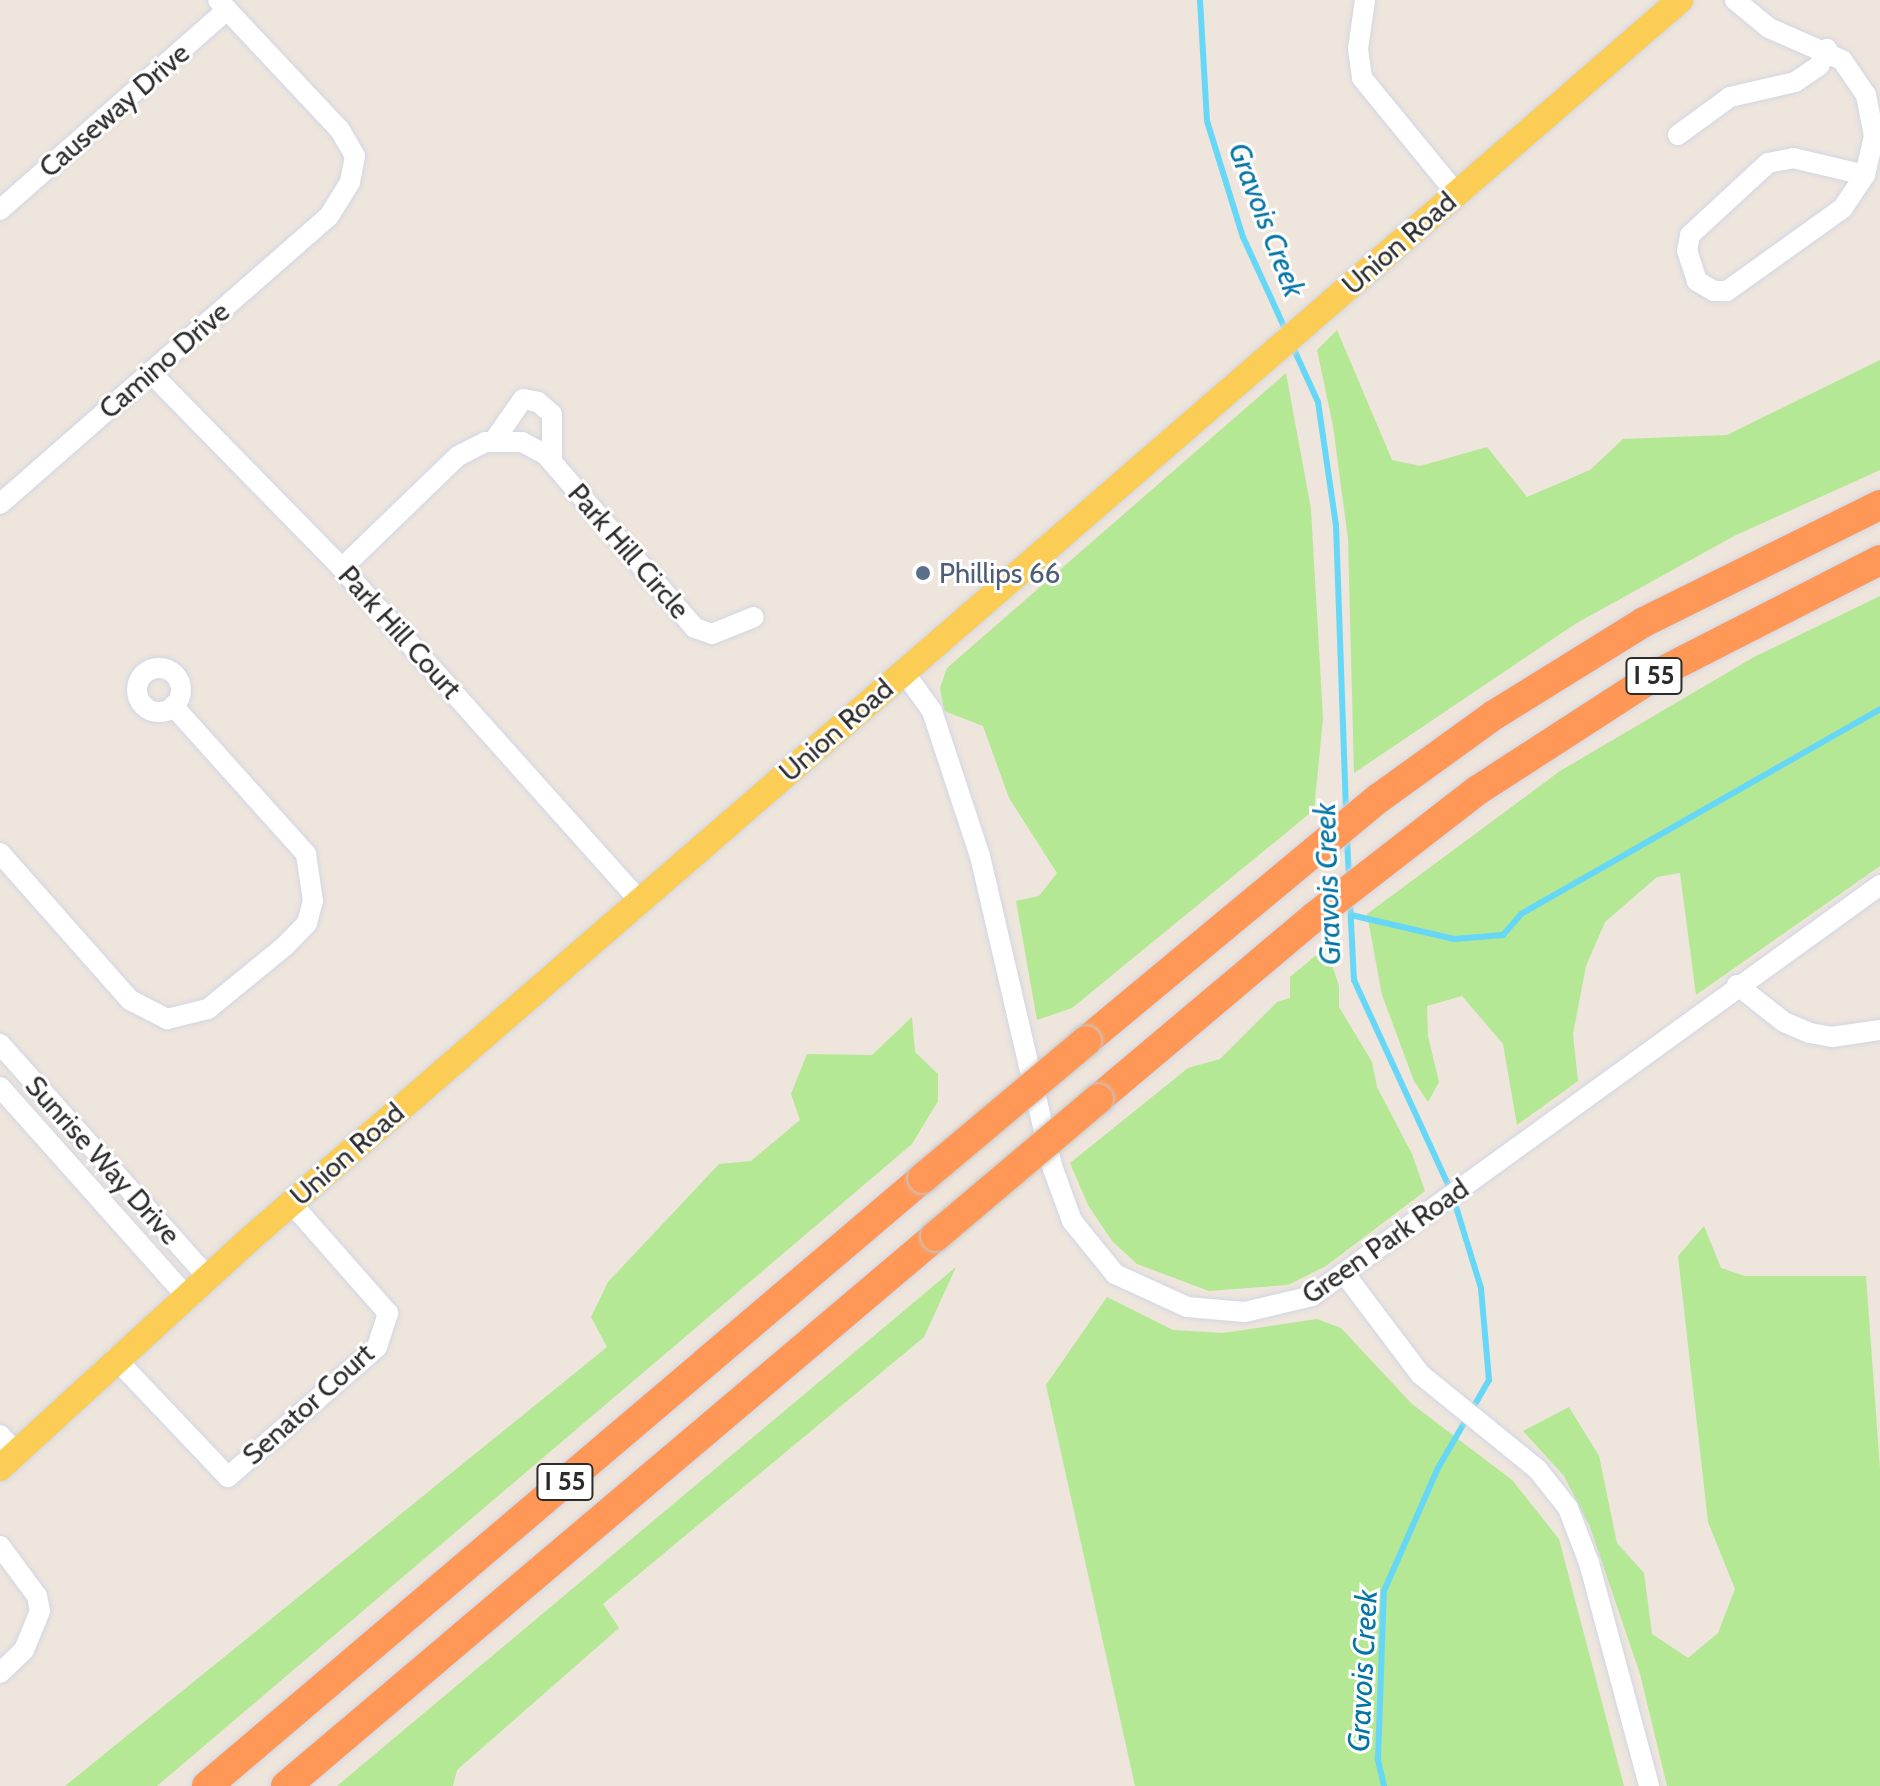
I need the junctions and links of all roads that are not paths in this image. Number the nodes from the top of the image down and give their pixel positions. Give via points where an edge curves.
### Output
1 (1365, 0) edge
2 (1680, 0) edge
3 (1735, 0) edge
4 (222, 5) edge
5 (1827, 49) junction
6 (1678, 135) dead end
7 (1865, 175) junction
8 (1456, 193) junction
9 (0, 210) edge
10 (150, 372) junction
11 (493, 442) junction
12 (552, 462) junction
13 (0, 504) edge
14 (1880, 505) edge
15 (1880, 560) edge
16 (342, 568) junction
17 (754, 617) dead end
18 (904, 672) junction
19 (173, 706) dead end
20 (0, 853) edge
21 (1880, 885) edge
22 (640, 901) junction
23 (1737, 985) junction
24 (1880, 1030) edge
25 (0, 1044) edge
26 (0, 1087) edge
27 (291, 1203) junction
28 (1344, 1273) junction
29 (207, 1276) junction
30 (185, 1295) junction
31 (115, 1358) junction
32 (5, 1452) edge
33 (0, 1546) edge
34 (0, 1673) edge
35 (207, 1786) edge
36 (286, 1786) edge
37 (1649, 1786) edge

1 - 8 street via 1358,49 1362,78
2 - 8 main road, Union Road
3 - 5 street via 1769,28
4 - 9 street, Causeway Drive
4 - 10 street, Camino Drive via 340,130 355,156 350,182 329,216
5 - 6 street via 1819,66 1795,82 1730,97
5 - 7 street via 1856,75 1866,95 1874,136
7 - 7 street via 1843,208 1743,281 1727,291 1714,291 1697,281 1687,251 1690,235 1768,163 1793,158
8 - 18 main road, Union Road
10 - 13 street, Camino Drive
10 - 16 street, Park Hill Court
11 - 12 street, Park Hill Circle via 522,442
11 - 12 street, Park Hill Circle via 523,399 538,402 552,414
11 - 16 street via 458,456
12 - 17 street, Park Hill Circle via 695,628 712,634
14 - 35 highway, I 55, bridge via 1644,622 1438,754 1256,898
15 - 36 highway, I 55, bridge via 1659,673 1443,817 1258,964
16 - 22 street, Park Hill Court
18 - 22 main road, Union Road
18 - 28 street, Green Park Road via 932,711 980,856 1052,1166 1085,1243 1134,1286 1187,1307 1220,1312 1294,1305
19 - 20 street via 306,854 313,901 307,923 285,946 219,1000 191,1016 167,1019 130,1000
21 - 23 street, Green Park Road
22 - 27 main road, Union Road
23 - 24 street via 1784,1022 1810,1033 1832,1037
23 - 28 street, Green Park Road
25 - 29 street, Sunrise Way Drive
26 - 30 street, Sunrise Way Drive
27 - 29 main road, Union Road
27 - 31 street, Senator Court via 388,1313 377,1347 228,1477
28 - 37 street via 1420,1374 1554,1487 1581,1538
29 - 30 main road, Union Road
30 - 31 main road, Union Road
31 - 32 main road, Union Road
33 - 34 street via 37,1596 40,1611 24,1650

